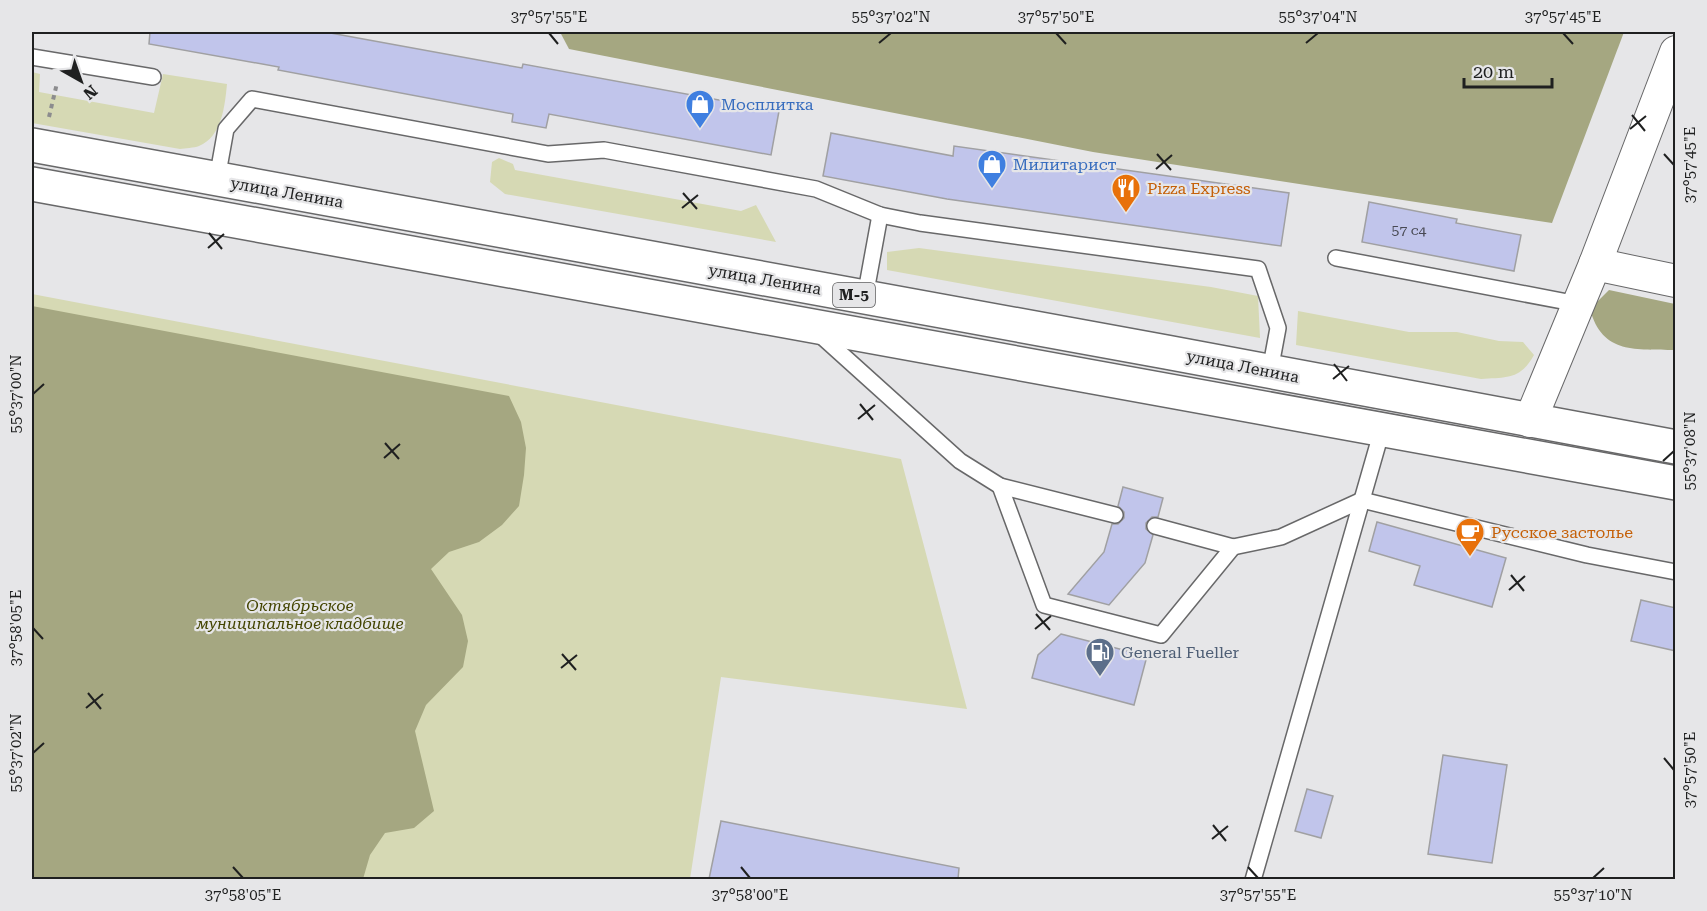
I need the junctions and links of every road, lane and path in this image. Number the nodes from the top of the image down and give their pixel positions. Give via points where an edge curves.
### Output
1 (1676, 52) edge
2 (32, 57) edge
3 (153, 77) dead end
4 (32, 145) edge
5 (217, 179) junction
6 (32, 184) edge
7 (880, 215) junction
8 (1336, 258) dead end
9 (1595, 264) junction
10 (1676, 281) edge
11 (865, 297) junction
12 (1578, 304) junction
13 (811, 327) junction
14 (1270, 372) junction
15 (1530, 421) junction
16 (1382, 430) junction
17 (1676, 447) edge
18 (1676, 483) edge
19 (1000, 486) junction
20 (1362, 500) junction
21 (1115, 515) dead end
22 (1155, 526) dead end
23 (1233, 547) junction
24 (1676, 572) edge
25 (1253, 879) edge

1 - 9 street
2 - 3 lane
4 - 5 main road, улица Ленина / М-5
5 - 7 lane via 226,129 252,99 548,154 604,150 627,154 816,189
5 - 11 main road, улица Ленина / М-5
6 - 13 main road, М-5
7 - 11 lane
7 - 14 lane via 1258,269 1278,328
8 - 12 lane
9 - 10 street
9 - 12 street
11 - 14 main road, улица Ленина / М-5
12 - 15 street
13 - 16 main road, М-5
13 - 19 lane via 960,460
14 - 15 main road, улица Ленина / М-5
15 - 17 main road, улица Ленина / М-5
16 - 18 main road, М-5
16 - 20 lane
19 - 21 lane
19 - 23 lane via 1044,605 1161,635
20 - 23 lane via 1281,537
20 - 24 lane via 1587,555
20 - 25 lane
22 - 23 lane

